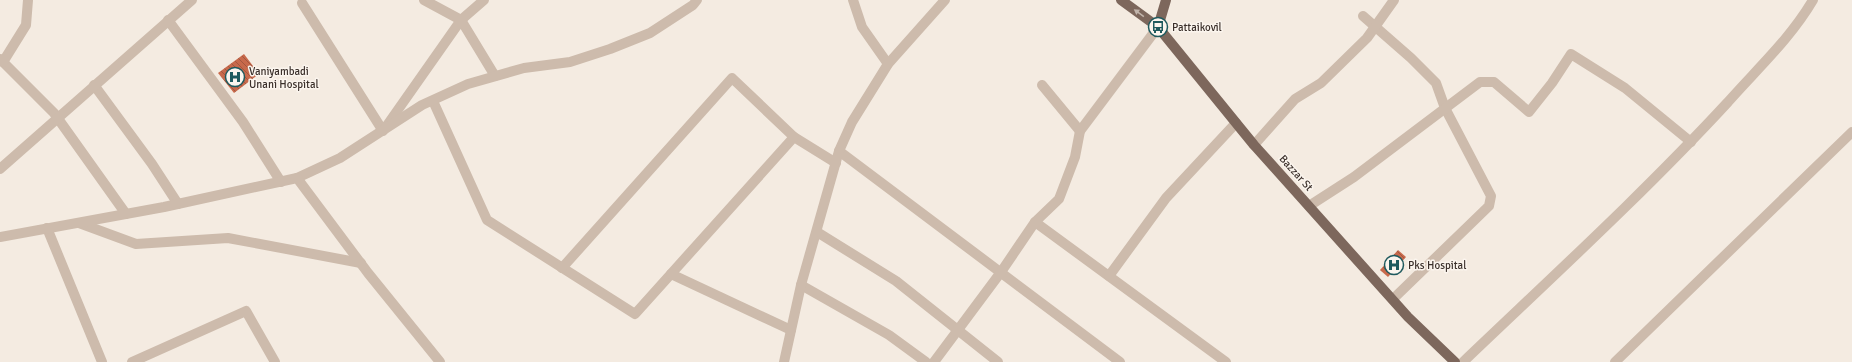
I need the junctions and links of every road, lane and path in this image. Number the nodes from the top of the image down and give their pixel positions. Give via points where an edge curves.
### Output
1 (28, 0) edge
2 (424, 0) edge
3 (484, 0) edge
4 (697, 0) edge
5 (853, 0) edge
6 (945, 0) edge
7 (1121, 0) edge
8 (1166, 0) edge
9 (1394, 0) edge
10 (1812, 0) edge
11 (187, 2) edge
12 (302, 3) dead end
13 (1363, 16) dead end
14 (168, 20) junction
15 (461, 20) junction
16 (1158, 27) junction
17 (1375, 27) junction
18 (1, 61) edge
19 (888, 64) junction
20 (495, 76) junction
21 (94, 85) junction
22 (1042, 85) dead end
23 (433, 101) junction
24 (1445, 108) junction
25 (57, 118) junction
26 (1236, 123) junction
27 (383, 131) junction
28 (1080, 131) junction
29 (1852, 132) edge
30 (794, 137) junction
31 (1691, 142) junction
32 (1254, 145) junction
33 (839, 151) junction
34 (836, 163) junction
35 (0, 169) edge
36 (298, 178) junction
37 (281, 182) junction
38 (178, 204) junction
39 (1309, 206) junction
40 (126, 214) junction
41 (78, 222) junction
42 (1035, 222) junction
43 (47, 228) junction
44 (817, 232) junction
45 (0, 237) edge
46 (361, 263) junction
47 (562, 268) junction
48 (1001, 272) junction
49 (671, 274) junction
50 (1109, 276) junction
51 (801, 286) junction
52 (1393, 299) junction
53 (791, 330) junction
54 (958, 330) junction
55 (102, 362) edge
56 (132, 362) edge
57 (274, 362) edge
58 (440, 362) edge
59 (784, 362) edge
60 (926, 362) edge
61 (934, 362) edge
62 (998, 362) edge
63 (1120, 362) edge
64 (1226, 362) edge
65 (1455, 362) edge
66 (1462, 362) edge
67 (1615, 362) edge

1 - 18 street via 26,25
2 - 15 street
3 - 15 street
4 - 20 street via 694,5 650,33 610,49 570,62 524,68
5 - 19 street via 862,27
6 - 19 street
16 -> 7 main road, Bazzar St
8 - 16 main road
9 - 17 street
10 - 31 street via 1802,19 1776,51
11 - 14 street
12 - 27 street
13 - 17 street
14 - 21 street
14 - 37 street via 243,122
15 - 20 street
15 - 27 street
16 - 26 main road, Bazzar St
16 - 28 street
17 - 24 street via 1436,83
17 - 32 street via 1321,83 1295,99
18 - 25 street
19 - 33 street via 852,122
20 - 23 street via 468,84
21 - 25 street
21 - 38 street
22 - 28 street
23 - 27 street
23 - 47 street via 487,220
24 - 31 street via 1480,82 1494,82 1529,112 1571,54 1625,88
24 - 39 street via 1354,177
24 - 52 street via 1491,196 1489,206
25 - 35 street
25 - 40 street
26 - 32 main road, Bazzar St
26 - 50 street via 1166,198
27 - 36 street via 340,158
28 - 42 street via 1075,157 1060,199
29 - 67 street
30 - 34 street
30 - 47 street via 732,78
30 - 49 street
31 - 66 street
32 - 39 main road, Bazzar St
33 - 34 street
33 - 48 street
34 - 44 street
36 - 37 street
36 - 46 street
37 - 38 street
38 - 40 street
39 - 52 main road, Bazzar St
40 - 41 street
41 - 43 street
41 - 46 street via 136,244 228,238
42 - 48 street
42 - 50 street
43 - 45 street
43 - 55 street
44 - 51 street
44 - 54 street via 854,253 896,282
46 - 58 street
47 - 49 street via 635,314
48 - 54 street
48 - 63 street
49 - 53 street
50 - 64 street
51 - 53 street
51 - 60 street via 889,335
52 - 65 main road, Bazzar St
53 - 59 street
54 - 61 street
54 - 62 street
56 - 57 street via 246,311

